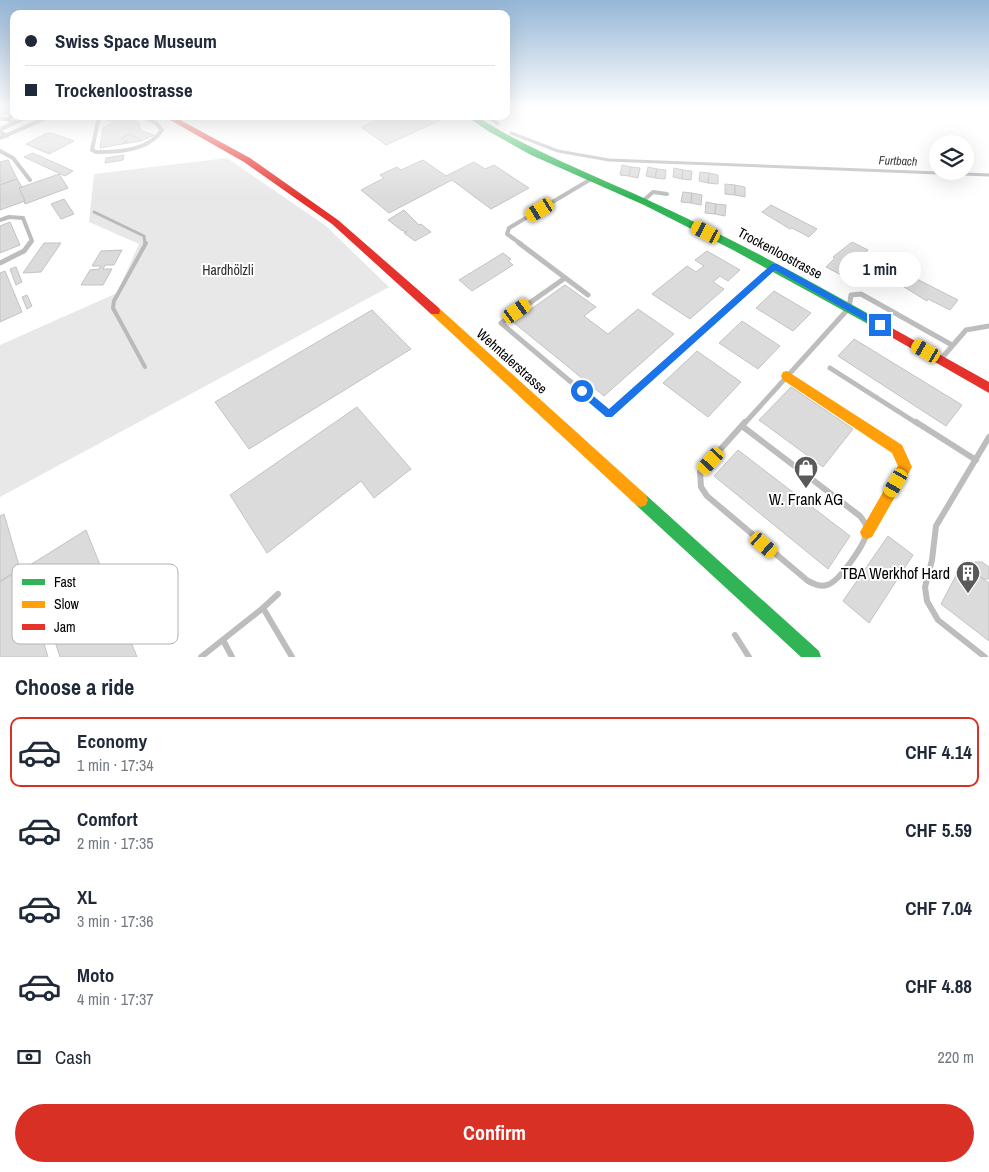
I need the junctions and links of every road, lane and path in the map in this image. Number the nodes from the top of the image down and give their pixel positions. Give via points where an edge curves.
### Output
1 (95, 137) edge
2 (157, 137) edge
3 (204, 137) edge
4 (501, 137) edge
5 (0, 151) edge
6 (591, 179) junction
7 (30, 180) dead end
8 (667, 194) dead end
9 (643, 201) junction
10 (0, 220) edge
11 (0, 263) edge
12 (775, 266) junction
13 (565, 278) junction
14 (588, 295) dead end
15 (850, 308) junction
16 (989, 326) edge
17 (952, 346) junction
18 (941, 360) junction
19 (830, 368) dead end
20 (787, 376) junction
21 (989, 388) edge
22 (742, 426) junction
23 (989, 437) edge
24 (976, 460) junction
25 (867, 532) junction
26 (278, 594) dead end
27 (263, 608) junction
28 (735, 635) dead end
29 (223, 640) junction
30 (201, 657) edge
31 (232, 657) edge
32 (292, 657) edge
33 (749, 657) edge
34 (814, 657) edge
35 (985, 657) edge

1 - 2 lane via 92,150 96,152 145,145
3 - 34 main road, Wehntalerstrasse via 259,168 335,222
4 - 6 main road, Trockenloostrasse
5 - 7 lane via 13,158
6 - 9 main road, Trockenloostrasse
6 - 13 lane via 508,228 507,234
8 - 9 lane via 653,192
9 - 12 main road, Trockenloostrasse
10 - 11 lane via 23,218 32,241 24,251
12 - 13 lane via 609,414 501,323
12 - 15 main road, Trockenloostrasse
13 - 14 lane
15 - 17 lane via 851,295 861,294
15 - 18 main road, Trockenloostrasse
15 - 20 lane
16 - 17 lane via 966,330
17 - 18 lane
18 - 21 main road, Trockenloostrasse
19 - 24 lane
20 - 22 lane
20 - 25 main road via 897,450 905,467
22 - 25 lane via 860,516
22 - 25 lane via 700,472 701,487 707,496 793,569 818,586 828,585 839,578
23 - 24 lane
24 - 35 lane via 936,526 924,589 927,604 937,618
26 - 27 lane
27 - 29 lane
27 - 32 lane
28 - 33 lane
29 - 30 lane
29 - 31 lane

